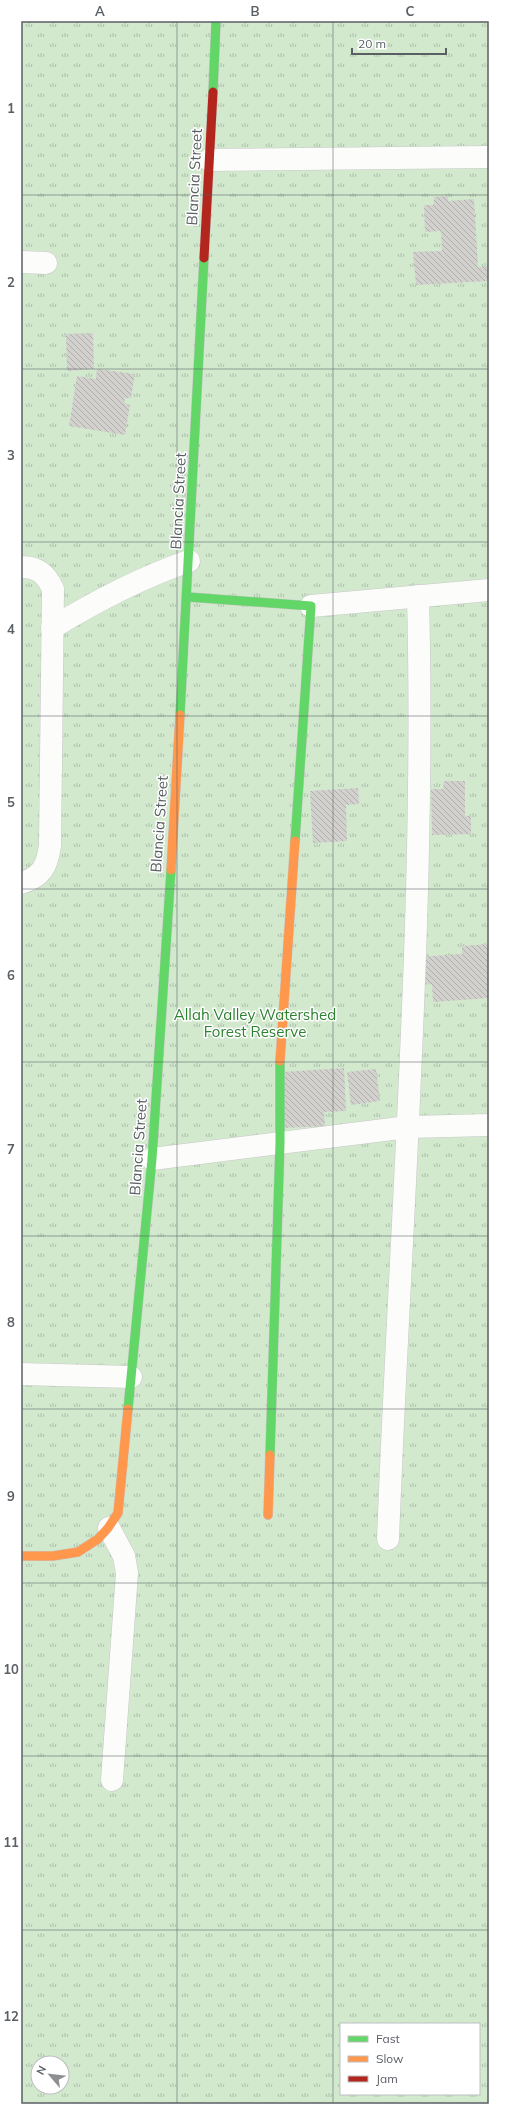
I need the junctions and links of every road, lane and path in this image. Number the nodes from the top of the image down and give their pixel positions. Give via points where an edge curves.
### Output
1 (216, 21) edge
2 (489, 157) edge
3 (209, 160) junction
4 (21, 262) edge
5 (46, 262) dead end
6 (189, 561) junction
7 (21, 567) edge
8 (489, 590) edge
9 (418, 596) junction
10 (188, 597) junction
11 (312, 606) junction
12 (52, 628) junction
13 (21, 883) edge
14 (489, 1126) edge
15 (408, 1127) junction
16 (280, 1143) junction
17 (152, 1159) junction
18 (21, 1374) edge
19 (131, 1377) junction
20 (268, 1515) dead end
21 (109, 1528) junction
22 (388, 1539) dead end
23 (21, 1556) edge
24 (112, 1780) dead end

1 - 3 street, Blancia Street
2 - 3 street
3 - 6 street, Blancia Street
4 - 5 street
6 - 10 street, Blancia Street
6 - 12 street via 159,571 96,602
7 - 12 street via 31,568 47,576 53,589
8 - 9 street
9 - 11 street
9 - 15 street via 421,769
10 - 11 street
10 - 17 street, Blancia Street
11 - 16 street via 280,1056
12 - 13 street via 50,846 47,863 40,874
14 - 15 street
15 - 16 street
15 - 22 street
16 - 17 street
16 - 20 street
17 - 19 street, Blancia Street
18 - 19 street
19 - 21 street, Blancia Street via 118,1513
21 - 23 street, Blancia Street via 97,1542 64,1557
21 - 24 street via 124,1556 127,1573

